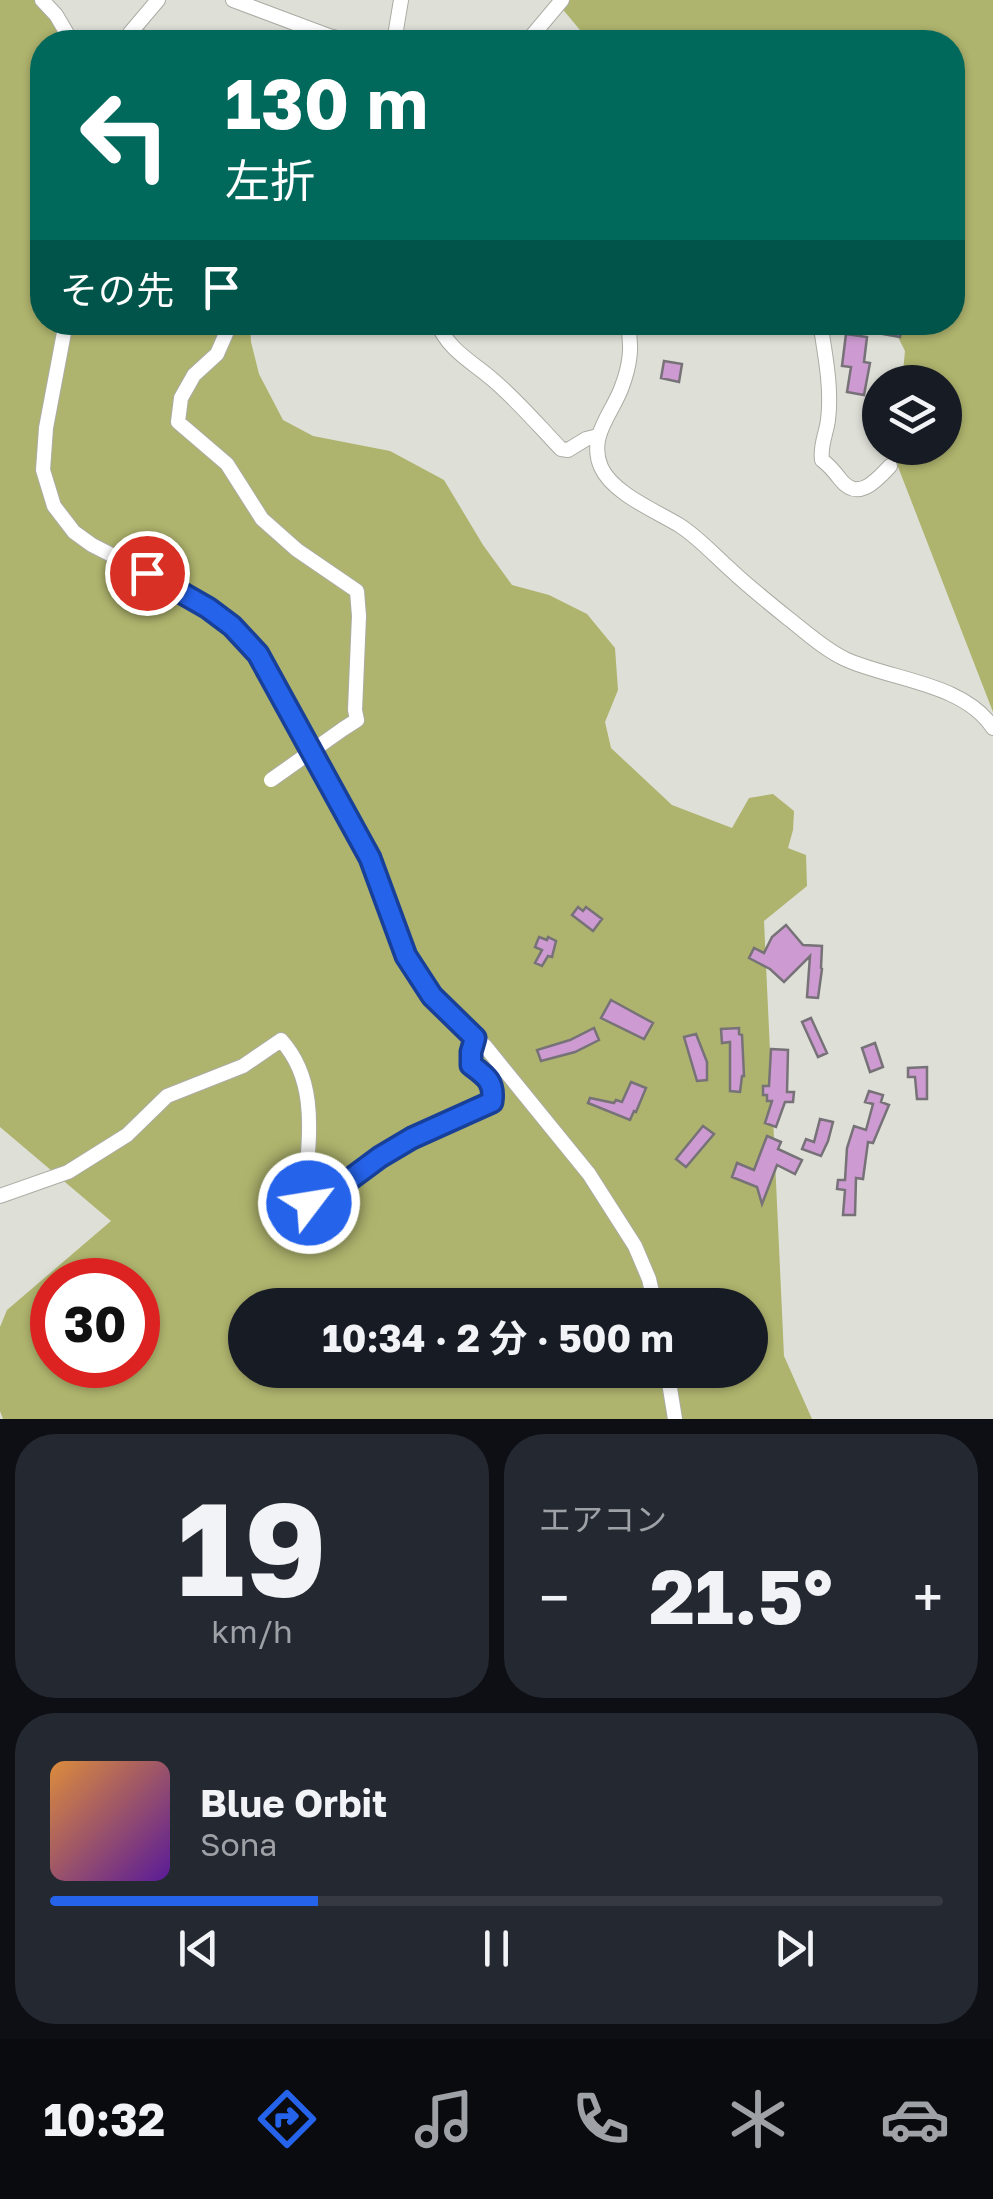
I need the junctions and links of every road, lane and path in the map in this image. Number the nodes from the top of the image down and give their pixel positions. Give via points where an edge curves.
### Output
1 (42, 0) edge
2 (158, 0) edge
3 (233, 0) edge
4 (402, 0) edge
5 (562, 0) edge
6 (65, 30) edge
7 (134, 30) edge
8 (313, 30) edge
9 (396, 30) edge
10 (537, 30) edge
11 (64, 335) edge
12 (226, 335) edge
13 (442, 335) edge
14 (630, 335) edge
15 (822, 335) edge
16 (598, 436) junction
17 (890, 466) dead end
18 (993, 728) edge
19 (271, 780) dead end
20 (475, 1038) junction
21 (0, 1196) edge
22 (651, 1288) edge
23 (670, 1388) edge
24 (675, 1419) edge

1 - 6 street
2 - 7 street
3 - 8 street
4 - 9 street
5 - 10 street
11 - 20 street via 42,470 54,506 74,532 208,608 258,654 370,858 406,956 432,996
12 - 19 street, bridge via 217,354 194,374 178,422 227,464 262,519 358,591 357,720
13 - 16 street via 561,449
14 - 16 street via 630,361
15 - 17 street via 828,376 822,460 851,488 872,485
16 - 18 street via 600,465 620,490 684,528 816,641 948,694 984,713
20 - 21 street via 471,1065 490,1079 492,1102 412,1138 318,1203 309,1203 305,1194 310,1109 304,1079 280,1040 242,1066 167,1096 127,1135 68,1172
20 - 22 street via 588,1174 634,1246
23 - 24 street

